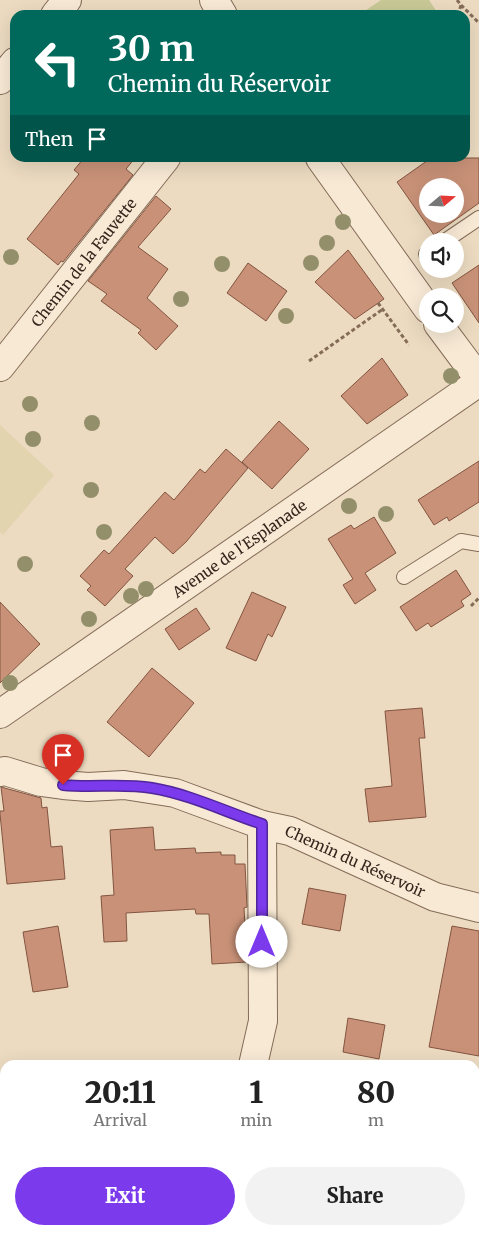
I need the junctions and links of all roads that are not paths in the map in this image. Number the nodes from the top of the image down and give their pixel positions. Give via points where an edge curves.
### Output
1 (67, 0) edge
2 (58, 10) edge
3 (10, 68) edge
4 (0, 80) edge
5 (163, 162) edge
6 (323, 162) edge
7 (479, 218) edge
8 (457, 233) edge
9 (419, 296) edge
10 (445, 333) edge
11 (0, 367) edge
12 (479, 380) edge
13 (479, 544) edge
14 (404, 577) dead end
15 (0, 714) edge
16 (0, 772) edge
17 (262, 824) junction
18 (479, 908) edge
19 (254, 1060) edge

1 - 2 street
3 - 4 street
5 - 11 street, Chemin de la Fauvette
6 - 9 street
7 - 8 lane
10 - 12 street
12 - 15 street, Avenue de l'Esplanade
13 - 14 lane via 462,541
16 - 17 street, Chemin du Réservoir via 63,785 151,788 175,793
17 - 18 street, Chemin du Réservoir via 290,831 435,897
17 - 19 street via 263,1021

